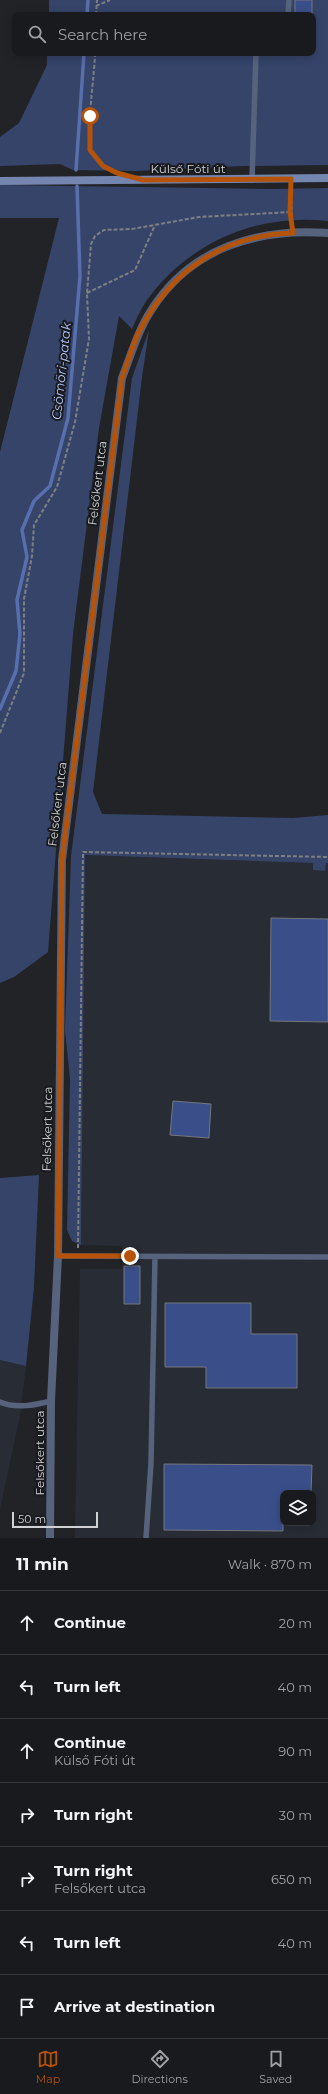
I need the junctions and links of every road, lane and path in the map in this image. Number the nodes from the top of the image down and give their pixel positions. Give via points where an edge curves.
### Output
1 (97, 0) edge
2 (110, 0) edge
3 (289, 0) edge
4 (96, 6) junction
5 (96, 12) edge
6 (288, 12) edge
7 (95, 56) edge
8 (256, 56) edge
9 (117, 173) dead end
10 (328, 178) edge
11 (291, 179) junction
12 (252, 180) junction
13 (0, 181) edge
14 (290, 212) junction
15 (155, 225) junction
16 (293, 233) junction
17 (328, 233) edge
18 (87, 293) junction
19 (0, 733) edge
20 (328, 857) edge
21 (78, 1255) junction
22 (58, 1256) junction
23 (155, 1256) junction
24 (328, 1257) edge
25 (51, 1401) junction
26 (0, 1402) edge
27 (50, 1538) edge
28 (146, 1538) edge

1 - 4 path
2 - 4 path
3 - 6 lane
4 - 5 path
7 - 9 path via 90,150 103,166
8 - 12 lane
10 - 11 main road, Külső Fóti út
11 - 12 main road, Külső Fóti út
11 - 14 path
12 - 13 main road, Külső Fóti út
14 - 15 path via 199,217
14 - 16 path
15 - 18 path via 135,270
15 - 18 path via 104,230 95,236 91,244
16 - 17 street, Felsőkert utca
16 - 22 street, Felsőkert utca via 277,233 241,240 217,250 193,265 153,308 139,332 122,378 62,860
18 - 19 path via 89,340 75,422 57,487 34,525 32,556 24,599 24,672
20 - 21 path via 83,852
21 - 22 lane
21 - 23 lane
22 - 25 street, Felsőkert utca
23 - 24 lane
23 - 28 lane via 151,1463
25 - 26 lane via 28,1406
25 - 27 street, Felsőkert utca

